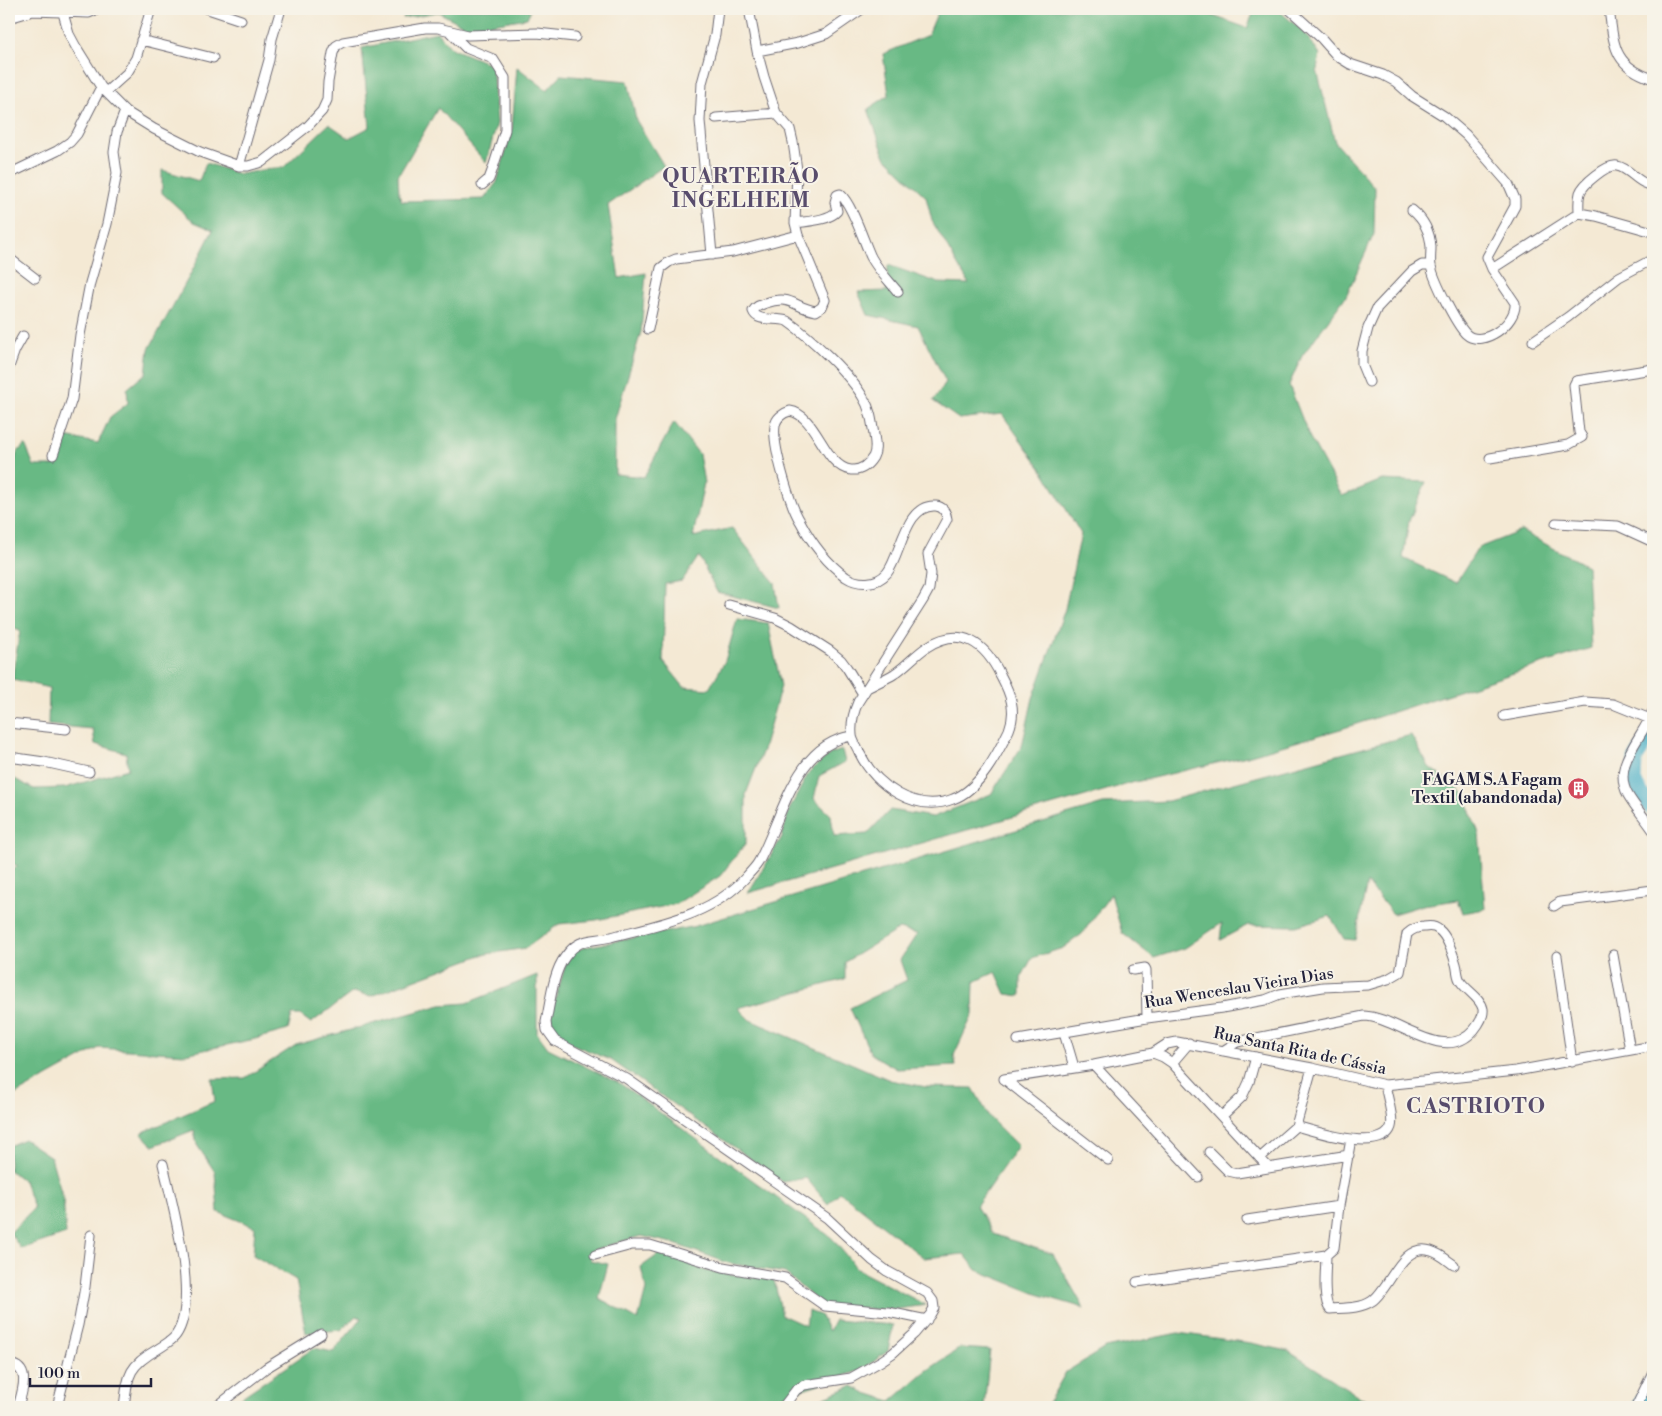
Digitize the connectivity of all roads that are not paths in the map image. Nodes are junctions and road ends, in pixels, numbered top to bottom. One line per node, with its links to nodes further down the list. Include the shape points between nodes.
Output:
1 (98, 9): 10 (street, via 90,13)
2 (151, 9): 15 (street)
3 (208, 9): 12 (street)
4 (281, 9): 23 (street, via 270,60)
5 (718, 9): 32 (street, via 700,103)
6 (749, 9): 16 (street)
7 (862, 9): 16 (street, via 826,34)
8 (1288, 9): 36 (street, via 1337,56 1396,82 1444,116 1466,135 1508,183 1515,206 1488,252 1487,261)
9 (1609, 9): 18 (street, via 1611,32 1621,59 1641,74)
10 (64, 13): 11 (street, via 33,11); 19 (street, via 69,34)
11 (9, 18)
12 (241, 20)
13 (449, 31): 14 (street, via 483,36 537,34); 23 (street, via 425,28 348,41 336,46 322,111 262,162); 26 (street, via 466,48 493,59 505,78 505,130 489,179)
14 (575, 37)
15 (141, 40): 17 (street); 19 (street, via 128,73)
16 (757, 52): 21 (street)
17 (213, 58)
18 (1653, 78)
19 (104, 90): 20 (street); 24 (street, via 70,142)
20 (125, 111): 23 (street, via 200,152); 45 (street, via 117,132 114,152 117,173 90,283 72,399)
21 (776, 113): 22 (street); 29 (street, via 790,129 796,158)
22 (716, 118)
23 (239, 166)
24 (9, 174)
25 (1653, 180): 28 (street, via 1643,183 1624,169 1610,166 1582,189)
26 (482, 185)
27 (1412, 210): 35 (street, via 1429,235)
28 (1579, 213): 30 (street); 36 (street)
29 (795, 223): 31 (street); 38 (street, via 836,214 835,199 840,194 872,260)
30 (1653, 232)
31 (798, 235): 32 (street); 50 (street, via 824,304 816,311 785,299 774,300 756,307 754,315 762,319 787,321 848,377 865,399 871,414 876,448 864,468 846,469 838,465 799,415 790,411 780,416 775,426 775,439 799,520 832,565 848,578 866,583 888,572 907,528 920,511 935,506 946,512 947,519 928,554 929,589)
32 (712, 256): 39 (street, via 676,259 662,268)
33 (9, 258): 37 (street)
34 (1653, 259): 41 (street, via 1619,277 1568,318)
35 (1430, 264): 36 (street, via 1459,325 1472,339 1478,340 1505,326 1515,310 1515,303); 44 (street, via 1412,271 1378,308 1362,351 1362,365)
36 (1492, 269)
37 (35, 278)
38 (898, 292)
39 (648, 329)
40 (23, 336): 42 (street)
41 (1533, 340)
42 (9, 367)
43 (1653, 369): 46 (street, via 1576,381 1580,439 1568,445)
44 (1369, 382)
45 (53, 455)
46 (1490, 458)
47 (1556, 523): 48 (street, via 1618,526)
48 (1653, 542)
49 (729, 605): 50 (street, via 791,626 842,660)
50 (865, 691): 55 (street, via 855,710); 55 (street, via 894,674 927,647 947,637 961,637 970,639 988,653 1010,692 1014,712 995,757 980,778 954,799 940,802 911,799 884,784 870,770)
51 (1652, 715): 52 (street, via 1613,704 1585,702); 58 (street, via 1624,764 1622,775 1628,795)
52 (1504, 716)
53 (9, 723): 54 (street)
54 (66, 730)
55 (852, 736): 96 (street, via 841,738 813,756 791,789 758,863 726,896 685,917 576,944 563,959 557,973 547,1030 555,1041 627,1079 827,1218 860,1251 887,1271 927,1293 934,1308)
56 (9, 757): 57 (street)
57 (89, 772)
58 (1652, 826)
59 (1653, 890): 60 (street, via 1560,902)
60 (1554, 906)
61 (1613, 955): 69 (street)
62 (1558, 956): 73 (street)
63 (1133, 970): 64 (street, via 1146,969)
64 (1147, 1018): 65 (street, Rua Wenceslau Vieira Dias); 70 (street, Rua Wenceslau Vieira Dias, via 1222,1008 1323,987 1368,985 1388,979 1400,972 1407,934 1414,928 1431,926 1443,935 1462,983 1483,1008 1482,1020 1474,1030 1461,1041 1449,1043 1434,1041 1364,1016 1244,1040)
65 (1064, 1033): 66 (street, Rua Wenceslau Vieira Dias); 76 (street)
66 (1018, 1040)
67 (1189, 1043): 70 (street, Rua Santa Rita de Cássia); 71 (street, Rua Santa Rita de Cássia, via 1167,1044); 74 (street)
68 (1653, 1046): 69 (street, Rua Santa Rita de Cássia)
69 (1630, 1050): 73 (street, Rua Santa Rita de Cássia)
70 (1223, 1051): 72 (street, Rua Santa Rita de Cássia)
71 (1153, 1053): 74 (street); 75 (street, Rua Santa Rita de Cássia)
72 (1256, 1057): 77 (street, Rua Santa Rita de Cássia); 79 (street, via 1242,1097)
73 (1572, 1062): 78 (street, Rua Santa Rita de Cássia, via 1516,1072)
74 (1172, 1063): 79 (street)
75 (1094, 1065): 76 (street, Rua Santa Rita de Cássia); 88 (street)
76 (1074, 1067): 85 (street, Rua Santa Rita de Cássia, via 1004,1079)
77 (1312, 1068): 78 (street, Rua Santa Rita de Cássia); 80 (street)
78 (1386, 1085): 81 (street, via 1392,1122 1389,1131 1374,1139)
79 (1222, 1116): 84 (street)
80 (1296, 1126): 81 (street); 84 (street)
81 (1351, 1139): 83 (street)
82 (1209, 1152): 87 (street, via 1232,1173)
83 (1349, 1155): 87 (street); 89 (street)
84 (1260, 1157): 87 (street)
85 (1108, 1160)
86 (163, 1164): 102 (street, via 180,1245 185,1312 175,1338 140,1360 129,1376)
87 (1269, 1168)
88 (1198, 1177)
89 (1339, 1206): 90 (street); 93 (street, via 1334,1248)
90 (1246, 1220)
91 (91, 1235): 101 (street, via 78,1325)
92 (595, 1255): 96 (street, via 632,1245 650,1245 723,1267 785,1278 825,1306 888,1312)
93 (1326, 1255): 94 (street, via 1326,1296 1330,1309 1358,1307 1372,1302 1401,1263 1418,1250 1430,1250); 95 (street)
94 (1454, 1265)
95 (1137, 1282)
96 (927, 1320): 104 (street, via 904,1344 881,1361 851,1378 804,1385)
97 (321, 1334): 103 (street, via 266,1368)
98 (9, 1364): 100 (street, via 18,1367 24,1375)
99 (1653, 1372): 105 (street)
100 (18, 1407)
101 (57, 1407)
102 (124, 1407)
103 (216, 1407)
104 (783, 1407)
105 (1636, 1407)

